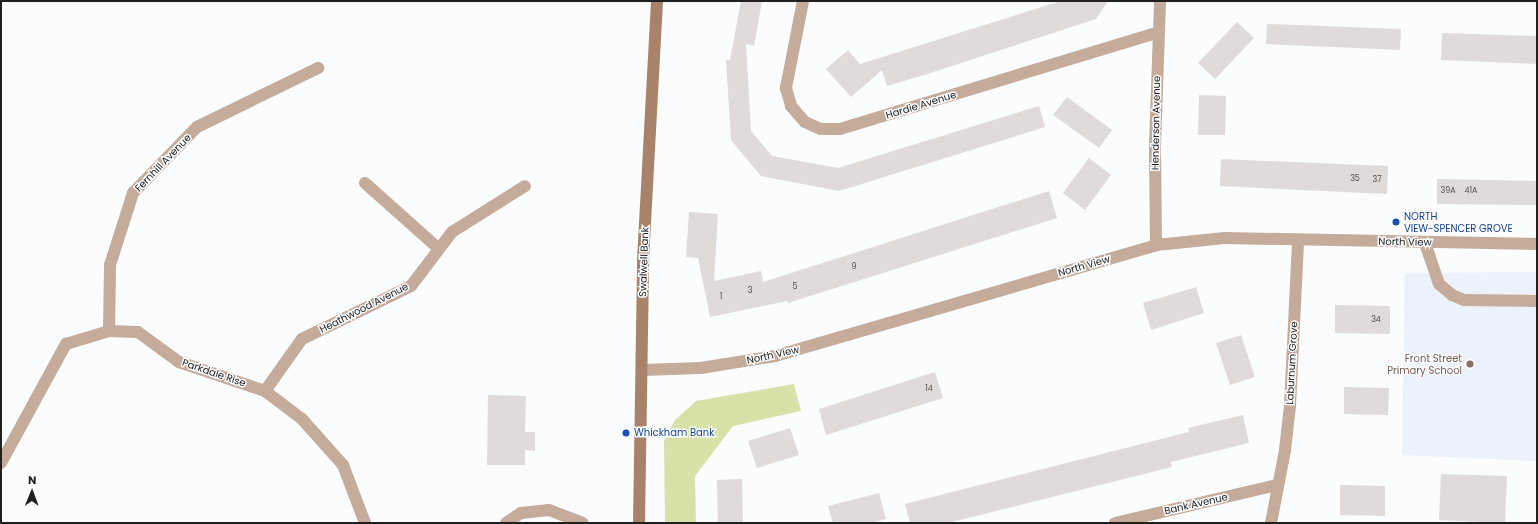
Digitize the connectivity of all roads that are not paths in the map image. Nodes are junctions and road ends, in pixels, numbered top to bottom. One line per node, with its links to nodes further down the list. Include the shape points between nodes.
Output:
1 (657, 1): 15 (main road, Swalwell Bank, via 643,260)
2 (803, 1): 4 (street, Hardie Avenue, via 786,88 791,106 805,122 821,129 840,129)
3 (1160, 1): 4 (street, Henderson Avenue)
4 (1159, 32): 11 (street, Henderson Avenue, via 1155,146)
5 (318, 68): 14 (street, Fernhill Avenue, via 197,127 133,193 110,265)
6 (365, 183): 12 (street)
7 (525, 186): 12 (street, Heathwood Avenue, via 452,232)
8 (1298, 241): 9 (street, North View); 11 (street, North View, via 1225,238); 18 (street, Laburnum Grove, via 1290,406 1285,450)
9 (1426, 243): 10 (street, North View); 13 (street, via 1439,284 1452,296 1464,300)
10 (1537, 244)
11 (1156, 245): 15 (street, North View, via 775,356 701,368)
12 (439, 249): 16 (street, Heathwood Avenue, via 411,286 302,339)
13 (1537, 301)
14 (109, 331): 16 (street, Parkdale Rise, via 138,332 179,362); 17 (street, Parkdale Rise, via 66,344)
15 (642, 370): 22 (main road, Swalwell Bank)
16 (265, 391): 19 (street, Parkdale Rise, via 302,419 343,465)
17 (1, 463)
18 (1277, 485): 23 (street, Bank Avenue); 24 (street, Laburnum Grove)
19 (365, 523)
20 (506, 523): 21 (street, via 521,513 549,510)
21 (583, 523)
22 (639, 523)
23 (1115, 523)
24 (1271, 523)

